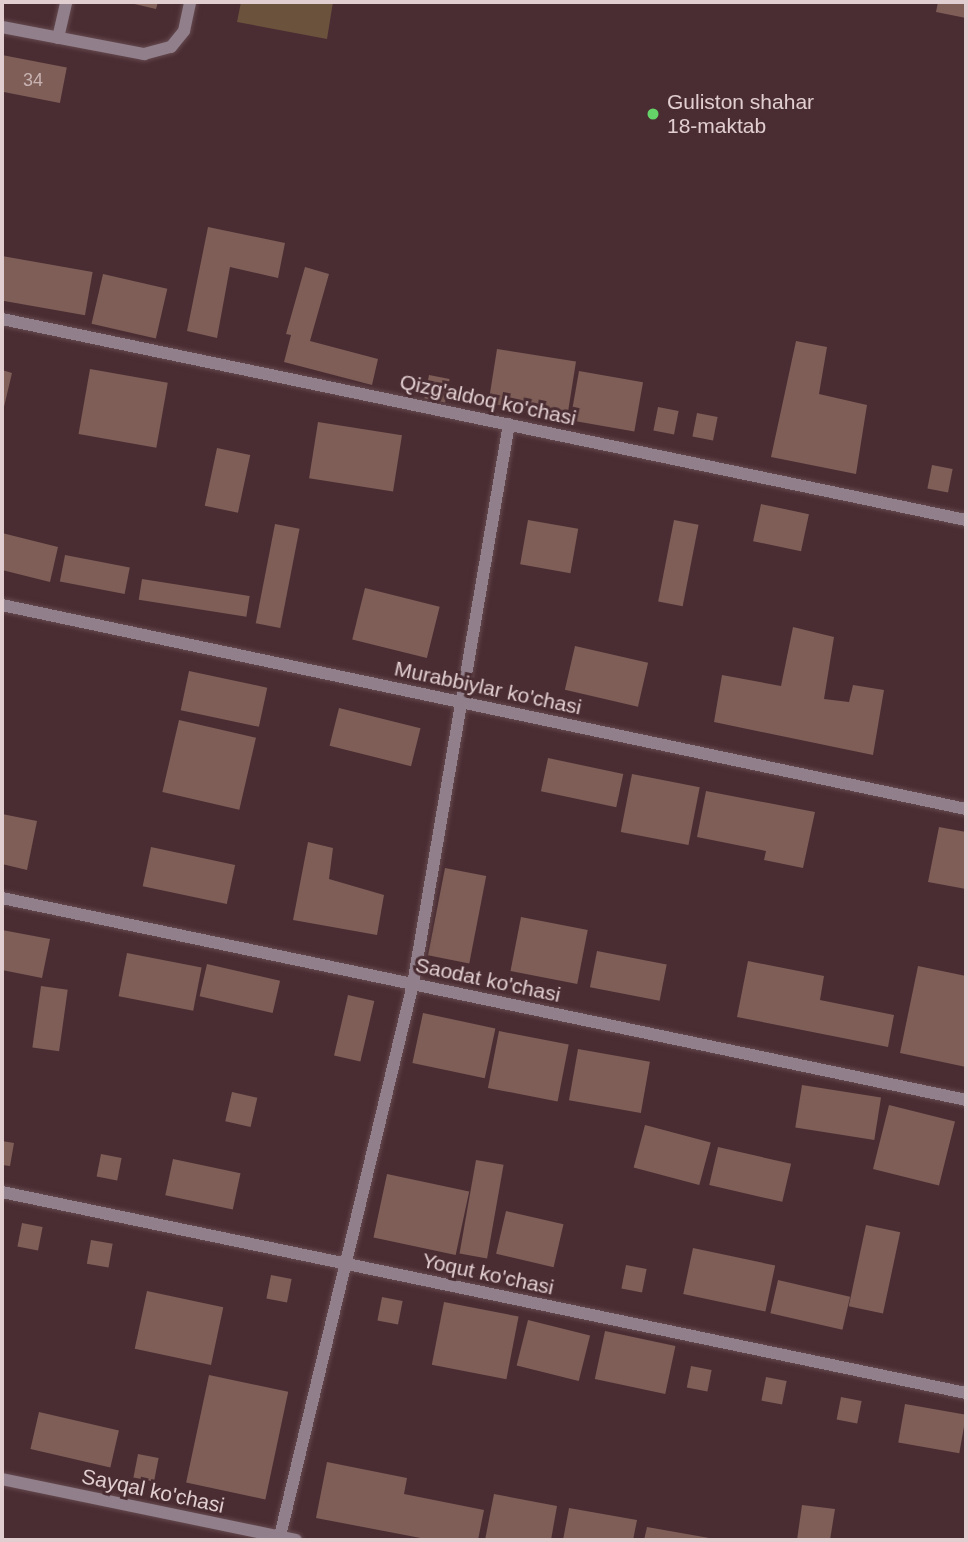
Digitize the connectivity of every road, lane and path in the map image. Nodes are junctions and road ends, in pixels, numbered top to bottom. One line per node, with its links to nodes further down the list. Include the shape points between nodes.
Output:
1 (66, 2): 4 (street)
2 (190, 2): 4 (street, via 184,31 171,47 145,54)
3 (2, 27): 4 (street)
4 (58, 38)
5 (2, 318): 6 (street, Qizg'aldoq ko'chasi)
6 (509, 424): 7 (street, Qizg'aldoq ko'chasi); 9 (street)
7 (966, 520)
8 (2, 606): 9 (street, Murabbiylar ko'chasi)
9 (463, 703): 10 (street, Murabbiylar ko'chasi); 12 (street)
10 (966, 809)
11 (2, 898): 12 (street, Saodat ko'chasi)
12 (412, 984): 13 (street, Saodat ko'chasi); 15 (street)
13 (966, 1100)
14 (2, 1192): 15 (street, Yoqut ko'chasi)
15 (346, 1264): 16 (street, Yoqut ko'chasi); 18 (street)
16 (966, 1393)
17 (2, 1479): 18 (street, Sayqal ko'chasi)
18 (279, 1539): 19 (street, Sayqal ko'chasi)
19 (296, 1540)

